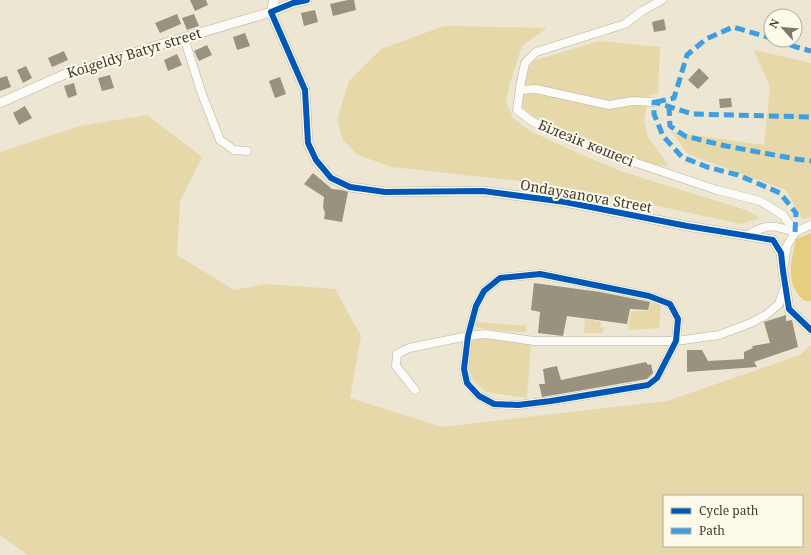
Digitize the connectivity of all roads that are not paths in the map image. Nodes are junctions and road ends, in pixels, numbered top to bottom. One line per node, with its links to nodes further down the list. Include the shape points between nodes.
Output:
1 (274, 0): 4 (street)
2 (307, 0): 4 (street, Koigeldy Batyr street)
3 (662, 0): 6 (street, Білезік көшесі, via 625,24 536,52 525,63)
4 (271, 12): 5 (street, Koigeldy Batyr street); 12 (street, Ondaysanova Street, via 305,90 308,143 316,160 331,178 350,187 385,192 482,191 565,202)
5 (184, 38): 8 (street, Koigeldy Batyr street, via 63,75); 9 (street, via 220,140 234,150)
6 (520, 90): 7 (street, via 536,89 609,105 632,101); 11 (street, Білезік көшесі, via 516,110 533,122 589,147 716,190 760,201 783,215)
7 (654, 102)
8 (0, 103)
9 (247, 151)
10 (811, 225): 11 (street)
11 (794, 232): 12 (street, via 772,225); 13 (street, via 787,246)
12 (748, 235): 13 (street, Ondaysanova Street, via 773,240 781,253)
13 (783, 271): 14 (street, Ondaysanova Street)
14 (785, 286): 15 (street, Ondaysanova Street, via 789,309); 17 (street, via 779,304 751,324 719,336)
15 (811, 330)
16 (468, 336): 17 (street, via 485,334 534,341); 17 (street, via 476,306 484,291 500,278 540,274 649,296 670,304 678,319); 17 (street, via 464,369 467,383 479,396 494,404 518,405 551,402 648,385 657,378); 18 (street, via 409,348 397,354 396,366)
17 (676, 341)
18 (415, 390)

